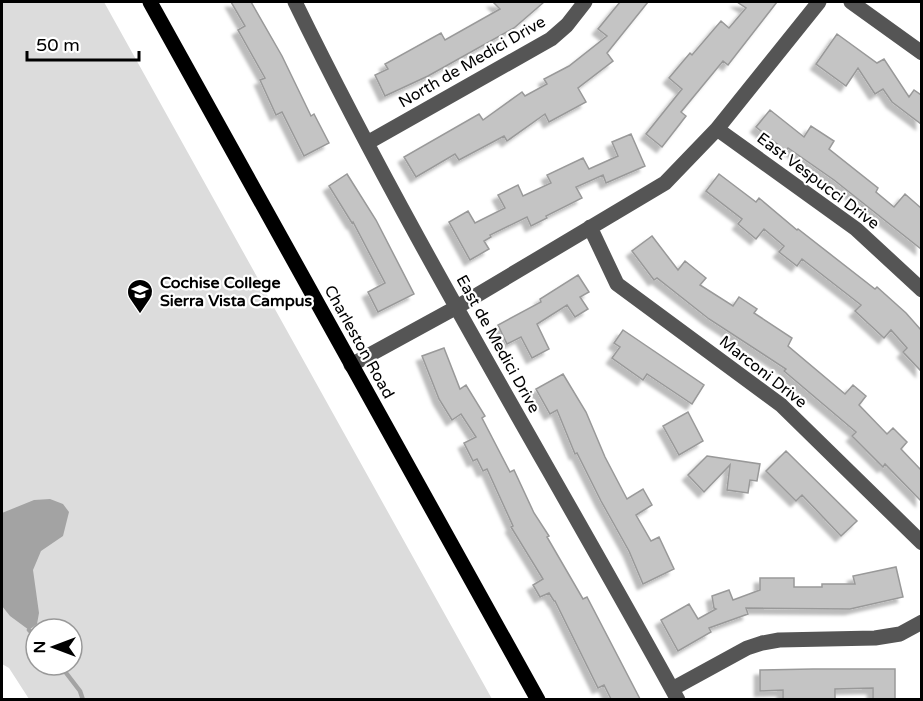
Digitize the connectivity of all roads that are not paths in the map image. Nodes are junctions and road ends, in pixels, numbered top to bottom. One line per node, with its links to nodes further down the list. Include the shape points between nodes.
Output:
1 (150, 2): 12 (main road, Charleston Road)
2 (295, 2): 8 (street, East de Medici Drive)
3 (585, 2): 8 (street, North de Medici Drive, via 551,39)
4 (819, 2): 7 (street)
5 (851, 2): 6 (street)
6 (921, 53)
7 (717, 129): 9 (street, via 665,183); 10 (street, East Vespucci Drive, via 856,229)
8 (367, 142): 11 (street, East de Medici Drive)
9 (590, 227): 11 (street); 13 (street, Marconi Drive, via 617,284 781,405)
10 (921, 290)
11 (457, 307): 12 (street); 15 (street, East de Medici Drive)
12 (351, 365): 16 (main road, Charleston Road)
13 (921, 543)
14 (921, 622): 15 (street, via 900,634 875,639 762,643 747,648)
15 (675, 694)
16 (538, 699)

